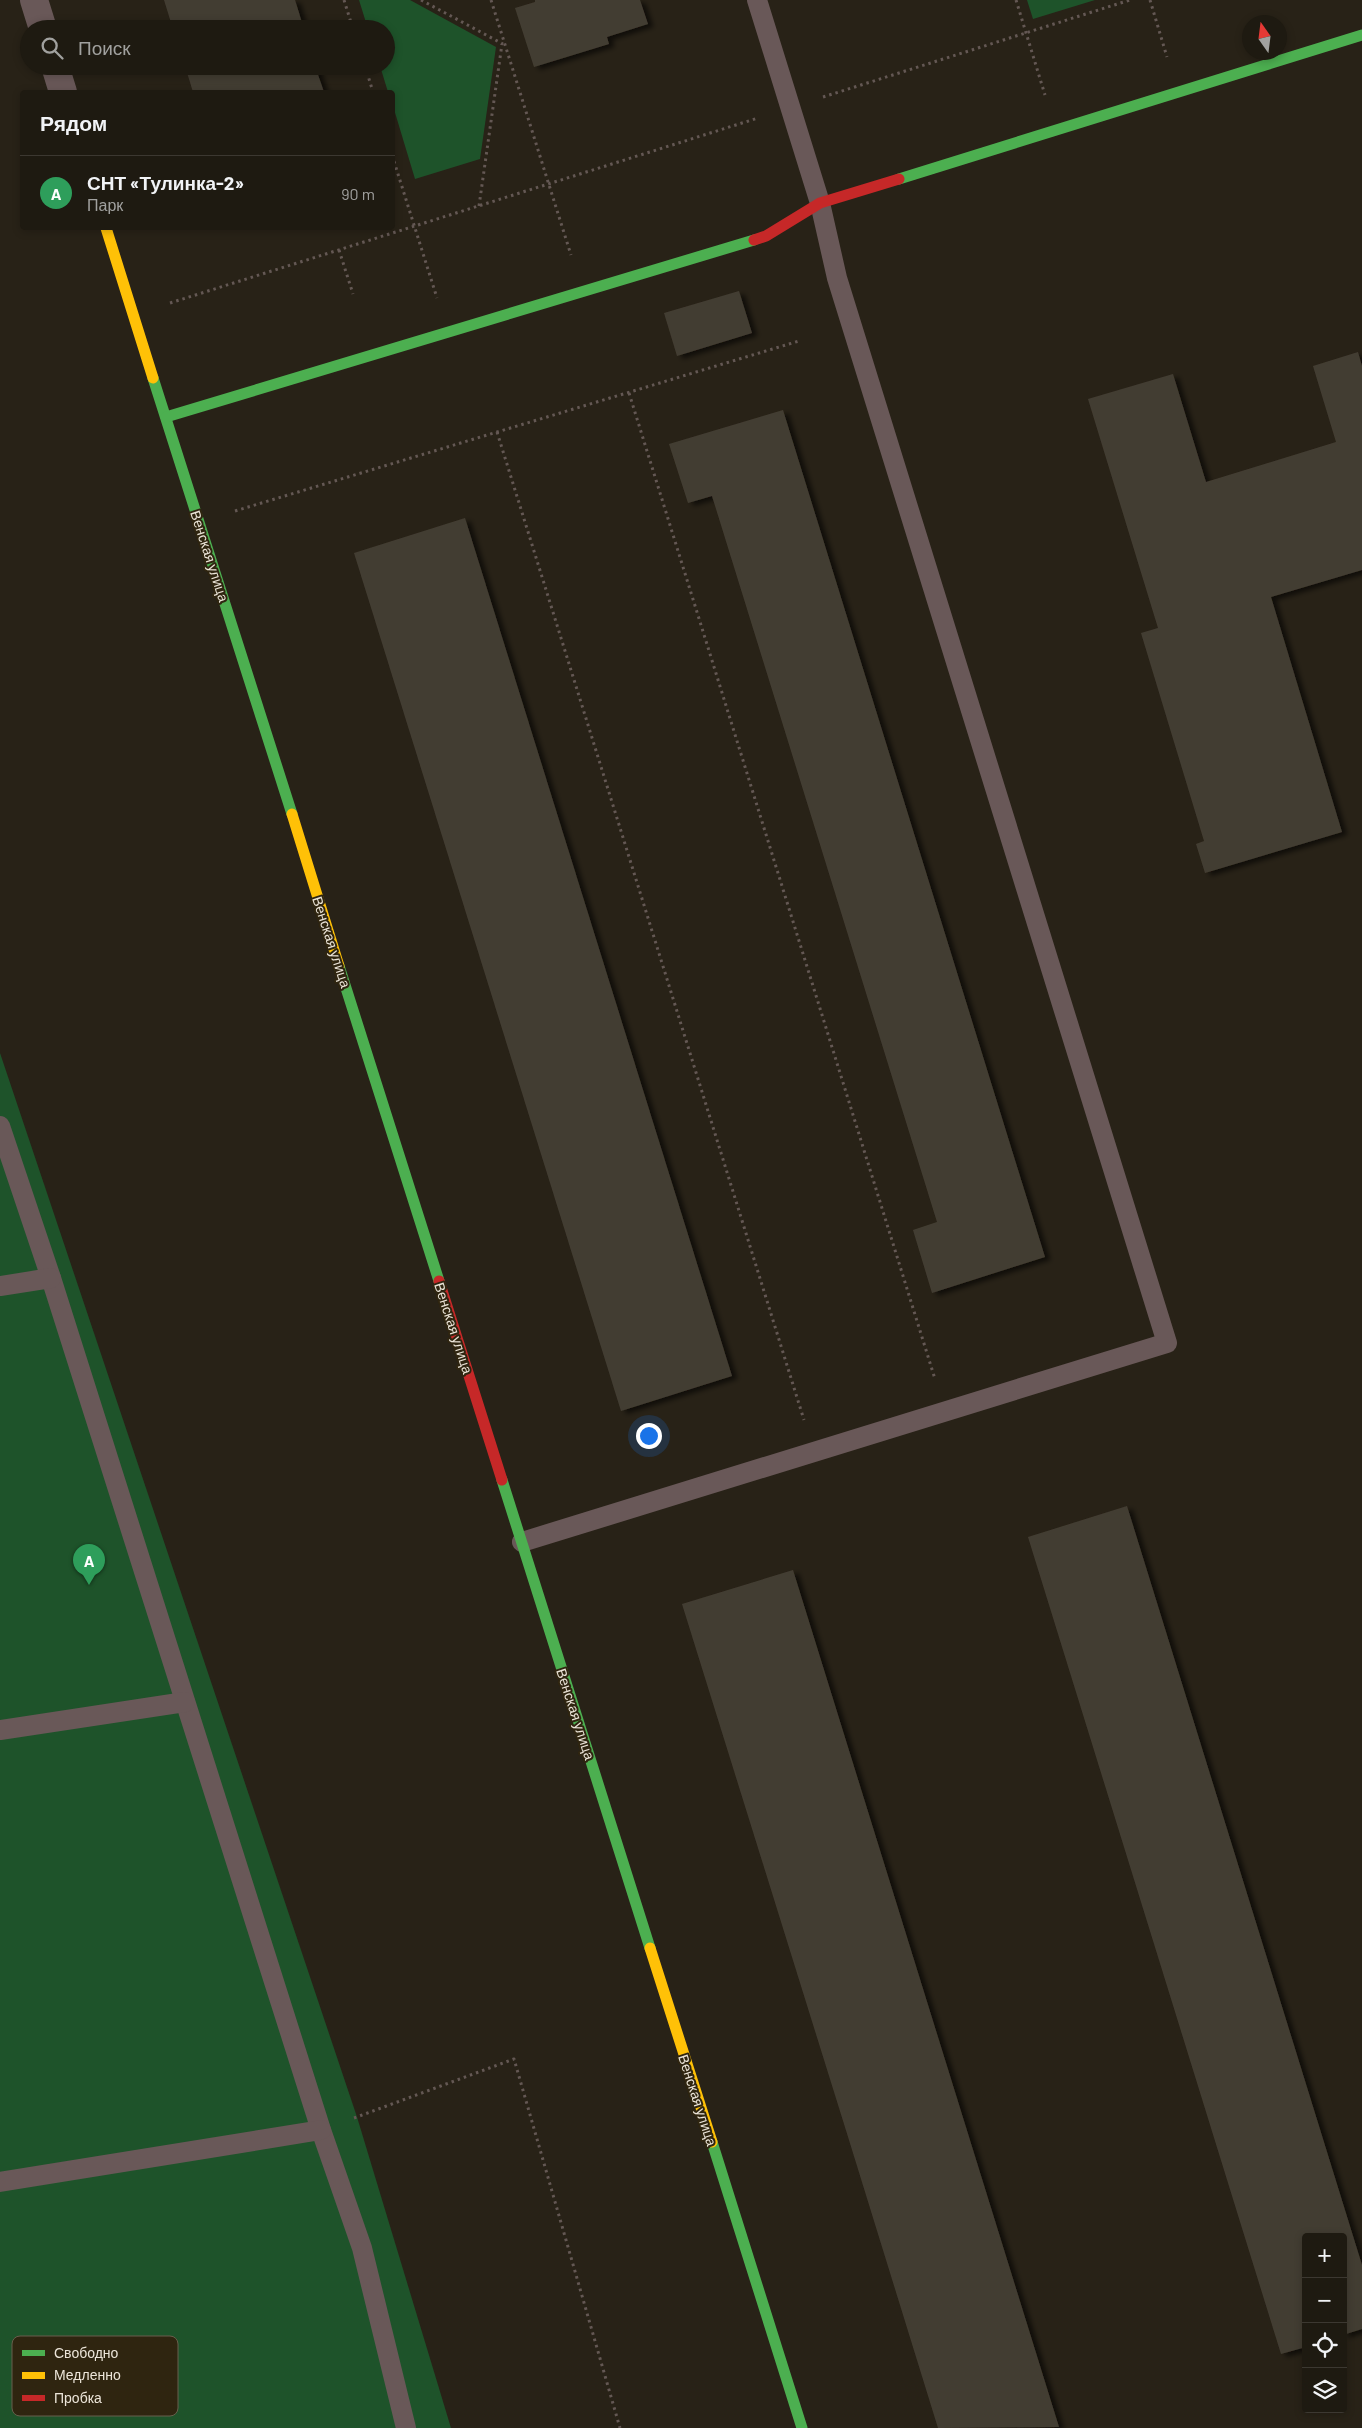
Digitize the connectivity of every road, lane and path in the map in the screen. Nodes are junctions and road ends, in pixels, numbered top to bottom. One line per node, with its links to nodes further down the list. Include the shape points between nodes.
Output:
1 (34, 0): 9 (street)
2 (344, 0): 10 (path)
3 (421, 0): 13 (path)
4 (491, 0): 13 (path)
5 (757, 0): 19 (lane)
6 (1016, 0): 11 (path)
7 (1130, 0): 11 (path)
8 (1150, 0): 18 (path)
9 (40, 20)
10 (350, 20)
11 (1026, 32): 19 (path); 20 (path)
12 (1362, 35): 18 (street)
13 (504, 45): 22 (path); 24 (path)
14 (58, 75): 16 (street)
15 (368, 75): 17 (path)
16 (62, 90)
17 (372, 90)
18 (1178, 92): 20 (street)
19 (790, 107): 22 (path); 23 (lane)
20 (1056, 130): 23 (street)
21 (395, 165): 25 (path)
22 (548, 184): 24 (path); 28 (path)
23 (820, 203): 28 (street, via 766,236); 40 (lane, via 837,278 1167,1343)
24 (479, 206): 25 (path)
25 (414, 226): 27 (path); 31 (path)
26 (107, 230): 30 (street, Венская улица)
27 (339, 250): 29 (path); 30 (path)
28 (582, 292): 31 (street)
29 (353, 294)
30 (134, 315): 34 (street, Венская улица)
31 (448, 332): 34 (street)
32 (799, 342): 33 (path)
33 (628, 393): 35 (path); 40 (path)
34 (166, 417): 36 (street, Венская улица)
35 (497, 432): 36 (path); 41 (path)
36 (199, 522): 42 (street, Венская улица)
37 (0, 1126): 38 (lane)
38 (51, 1278): 39 (lane); 43 (lane)
39 (0, 1286)
40 (945, 1412): 41 (lane)
41 (814, 1452): 42 (lane)
42 (522, 1542): 49 (street, Венская улица)
43 (185, 1702): 44 (lane); 45 (lane)
44 (0, 1730)
45 (321, 2130): 46 (lane); 47 (lane, via 362,2248); 48 (path, via 514,2059)
46 (0, 2182)
47 (406, 2428)
48 (620, 2428)
49 (802, 2428)

